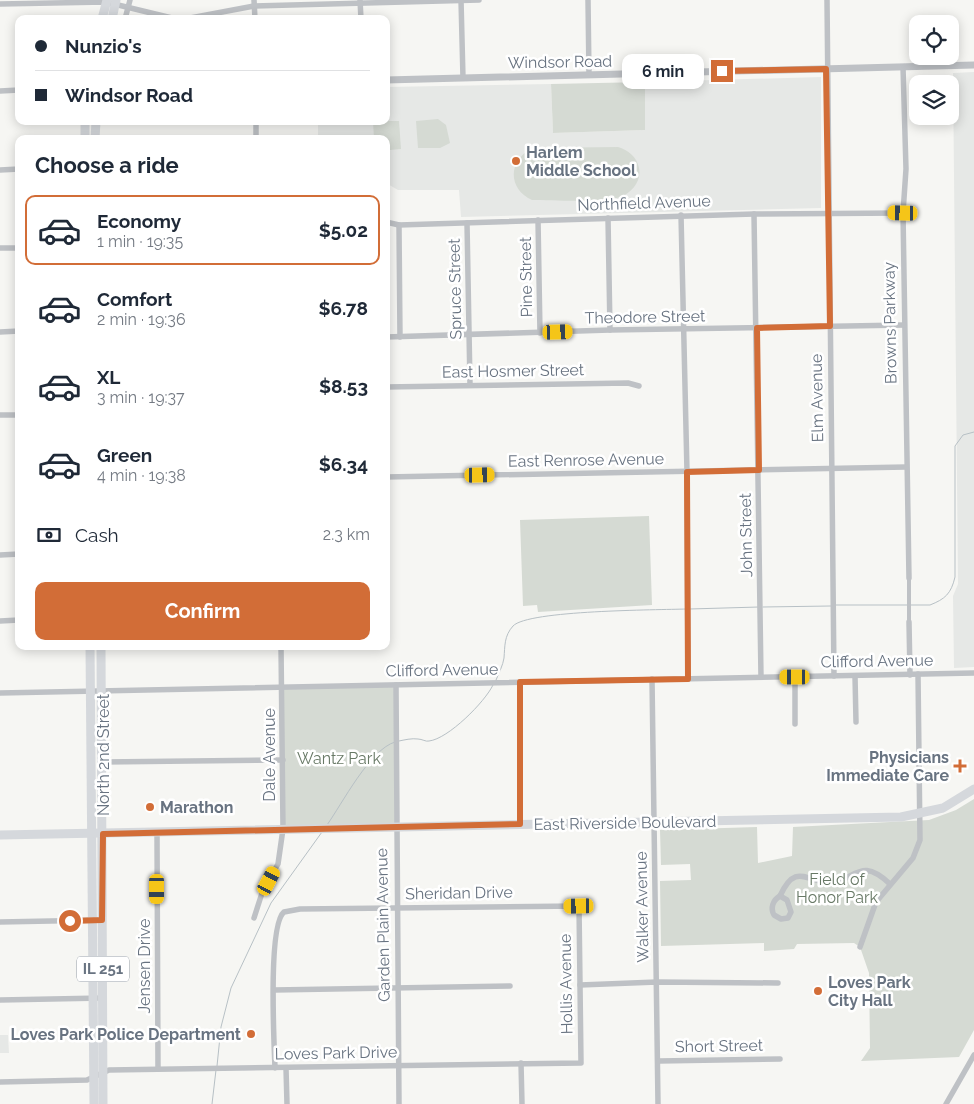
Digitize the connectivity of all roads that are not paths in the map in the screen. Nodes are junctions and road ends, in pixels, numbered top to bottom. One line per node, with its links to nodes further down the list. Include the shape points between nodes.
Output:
1 (462, 0): 2 (street); 6 (street); 19 (street)
2 (479, 0)
3 (588, 0): 18 (street)
4 (827, 0): 17 (street, Elm Avenue)
5 (111, 1): 7 (street); 9 (street); 10 (main road); 11 (main road)
6 (360, 2): 8 (street); 14 (street)
7 (129, 3): 12 (street)
8 (254, 3): 13 (street)
9 (0, 4)
10 (104, 15)
11 (112, 15)
12 (164, 15)
13 (202, 15)
14 (360, 15)
15 (974, 65): 16 (street, Windsor Road)
16 (903, 67): 17 (street, Windsor Road); 26 (street, Browns Parkway, via 906,169)
17 (826, 69): 18 (street, Windsor Road); 25 (street, Elm Avenue)
18 (588, 75): 19 (street, Windsor Road)
19 (463, 78): 20 (street, Windsor Road)
20 (390, 80)
21 (15, 90): 22 (street)
22 (0, 91)
23 (15, 169): 24 (street)
24 (0, 170)
25 (828, 212): 26 (street, Northfield Avenue); 27 (street, Northfield Avenue); 37 (street, Elm Avenue)
26 (903, 213): 36 (street, Browns Parkway)
27 (754, 214): 28 (street, Northfield Avenue); 38 (street, John Street)
28 (682, 216): 29 (street, Northfield Avenue); 40 (street)
29 (608, 218): 30 (street, Northfield Avenue); 39 (street)
30 (538, 220): 32 (street, Northfield Avenue); 43 (street, Pine Street)
31 (390, 223): 33 (street, Northfield Avenue)
32 (467, 223): 33 (street, Northfield Avenue); 44 (street, Spruce Street)
33 (398, 225): 46 (street)
34 (0, 248): 35 (street)
35 (15, 248)
36 (904, 325): 37 (street, Theodore Street); 52 (street, Browns Parkway)
37 (830, 326): 38 (street, Theodore Street); 53 (street, Elm Avenue)
38 (757, 328): 40 (street, Theodore Street); 54 (street, John Street)
39 (610, 330): 40 (street, Theodore Street); 43 (street, Theodore Street)
40 (684, 330): 55 (street)
41 (15, 331): 42 (street)
42 (0, 332)
43 (540, 333): 44 (street, Theodore Street)
44 (470, 335): 46 (street, Theodore Street); 47 (street, Spruce Street)
45 (390, 337): 46 (street, Theodore Street)
46 (400, 337)
47 (470, 385): 48 (street, East Hosmer Street, via 628,382); 49 (street, East Hosmer Street)
48 (639, 386)
49 (390, 387)
50 (0, 415): 51 (street)
51 (15, 415)
52 (906, 467): 53 (street, East Renrose Avenue); 59 (street, Browns Parkway)
53 (832, 468): 54 (street, East Renrose Avenue); 69 (street, Elm Avenue)
54 (759, 470): 55 (street, East Renrose Avenue); 71 (street, John Street)
55 (687, 472): 56 (street, East Renrose Avenue); 73 (street)
56 (390, 477)
57 (15, 554): 58 (street)
58 (0, 555)
59 (909, 578): 62 (street)
60 (15, 620): 61 (street)
61 (0, 621)
62 (909, 622): 68 (street)
63 (90, 650): 78 (main road, North 2nd Street / IL 251)
64 (101, 650): 79 (main road, North 2nd Street / IL 251)
65 (281, 650): 77 (street, Dale Avenue)
66 (974, 673): 67 (street, Clifford Avenue)
67 (918, 674): 68 (street, Clifford Avenue); 88 (street)
68 (910, 675): 70 (street, Clifford Avenue)
69 (834, 676): 70 (street, Clifford Avenue); 72 (street, Clifford Avenue)
70 (855, 676): 81 (street)
71 (761, 677): 72 (street, Clifford Avenue); 73 (street, Clifford Avenue)
72 (795, 677): 82 (street)
73 (688, 679): 74 (street, Clifford Avenue)
74 (652, 680): 75 (street, Clifford Avenue); 89 (street, Walker Avenue)
75 (520, 682): 76 (street, Clifford Avenue); 90 (street)
76 (396, 685): 77 (street, Clifford Avenue); 91 (street, Garden Plain Avenue)
77 (283, 688): 79 (street, Clifford Avenue); 85 (street, Dale Avenue)
78 (91, 692): 79 (street, Clifford Avenue); 80 (street, Clifford Avenue); 83 (main road, North 2nd Street / IL 251)
79 (102, 692): 84 (main road, North 2nd Street / IL 251)
80 (0, 693)
81 (856, 722)
82 (795, 724)
83 (91, 740): 84 (main road); 94 (main road, North 2nd Street / IL 251)
84 (102, 740): 86 (main road, North 2nd Street / IL 251)
85 (283, 760): 86 (street); 92 (street, Dale Avenue)
86 (103, 762): 95 (main road, North 2nd Street / IL 251)
87 (974, 789): 88 (main road, East Riverside Boulevard, via 943,808)
88 (921, 814): 89 (main road, East Riverside Boulevard); 97 (street, via 920,840 913,858)
89 (655, 823): 90 (main road, East Riverside Boulevard); 106 (street, Walker Avenue)
90 (520, 824): 91 (main road, East Riverside Boulevard)
91 (396, 828): 92 (main road, East Riverside Boulevard); 100 (street, Garden Plain Avenue)
92 (283, 829): 93 (main road, East Riverside Boulevard); 101 (street, Dale Avenue, via 278,864 261,894)
93 (157, 833): 95 (main road, East Riverside Boulevard); 123 (street, Jensen Drive)
94 (90, 834): 95 (main road, East Riverside Boulevard); 96 (main road, East Riverside Boulevard); 102 (main road, North 2nd Street / IL 251)
95 (103, 834): 103 (main road, North 2nd Street / IL 251)
96 (0, 835)
97 (890, 884): 98 (street, via 878,875 864,871 854,872 832,883 803,876 792,879); 105 (street, via 871,910)
98 (780, 896)
99 (579, 906): 100 (street, Sheridan Drive); 109 (street, Hollis Avenue)
100 (397, 908): 110 (street, Garden Plain Avenue); 111 (street, Sheridan Drive, via 300,909 282,914 276,929)
101 (254, 918)
102 (92, 920): 103 (street); 104 (street); 112 (main road, North 2nd Street / IL 251)
103 (102, 920): 113 (main road, North 2nd Street / IL 251)
104 (0, 922)
105 (860, 947)
106 (657, 982): 107 (street); 109 (street); 117 (street, Walker Avenue)
107 (778, 982)
108 (510, 986): 110 (street)
109 (580, 986): 119 (street, Hollis Avenue)
110 (399, 989): 111 (street); 120 (street, Garden Plain Avenue)
111 (274, 990): 121 (street)
112 (93, 998): 113 (street); 114 (street); 125 (main road, North 2nd Street / IL 251)
113 (103, 998): 124 (main road, North 2nd Street / IL 251)
114 (0, 1000)
115 (974, 1055): 133 (street)
116 (780, 1059): 117 (street, Short Street)
117 (659, 1061): 132 (street, Walker Avenue)
118 (521, 1063): 119 (street, Loves Park Drive); 120 (street, Loves Park Drive); 131 (street)
119 (581, 1063)
120 (398, 1066): 122 (street, Loves Park Drive); 130 (street, Garden Plain Avenue)
121 (275, 1068): 122 (street, Loves Park Drive); 123 (street, Loves Park Drive)
122 (286, 1068): 129 (street)
123 (158, 1069): 124 (street, Loves Park Drive)
124 (103, 1072): 125 (street, Loves Park Drive); 128 (main road, North 2nd Street / IL 251)
125 (94, 1076): 126 (street, Loves Park Drive, via 87,1080); 127 (main road, North 2nd Street / IL 251)
126 (0, 1082)
127 (94, 1104)
128 (103, 1104)
129 (287, 1104)
130 (399, 1104)
131 (522, 1104)
132 (658, 1104)
133 (946, 1104)

